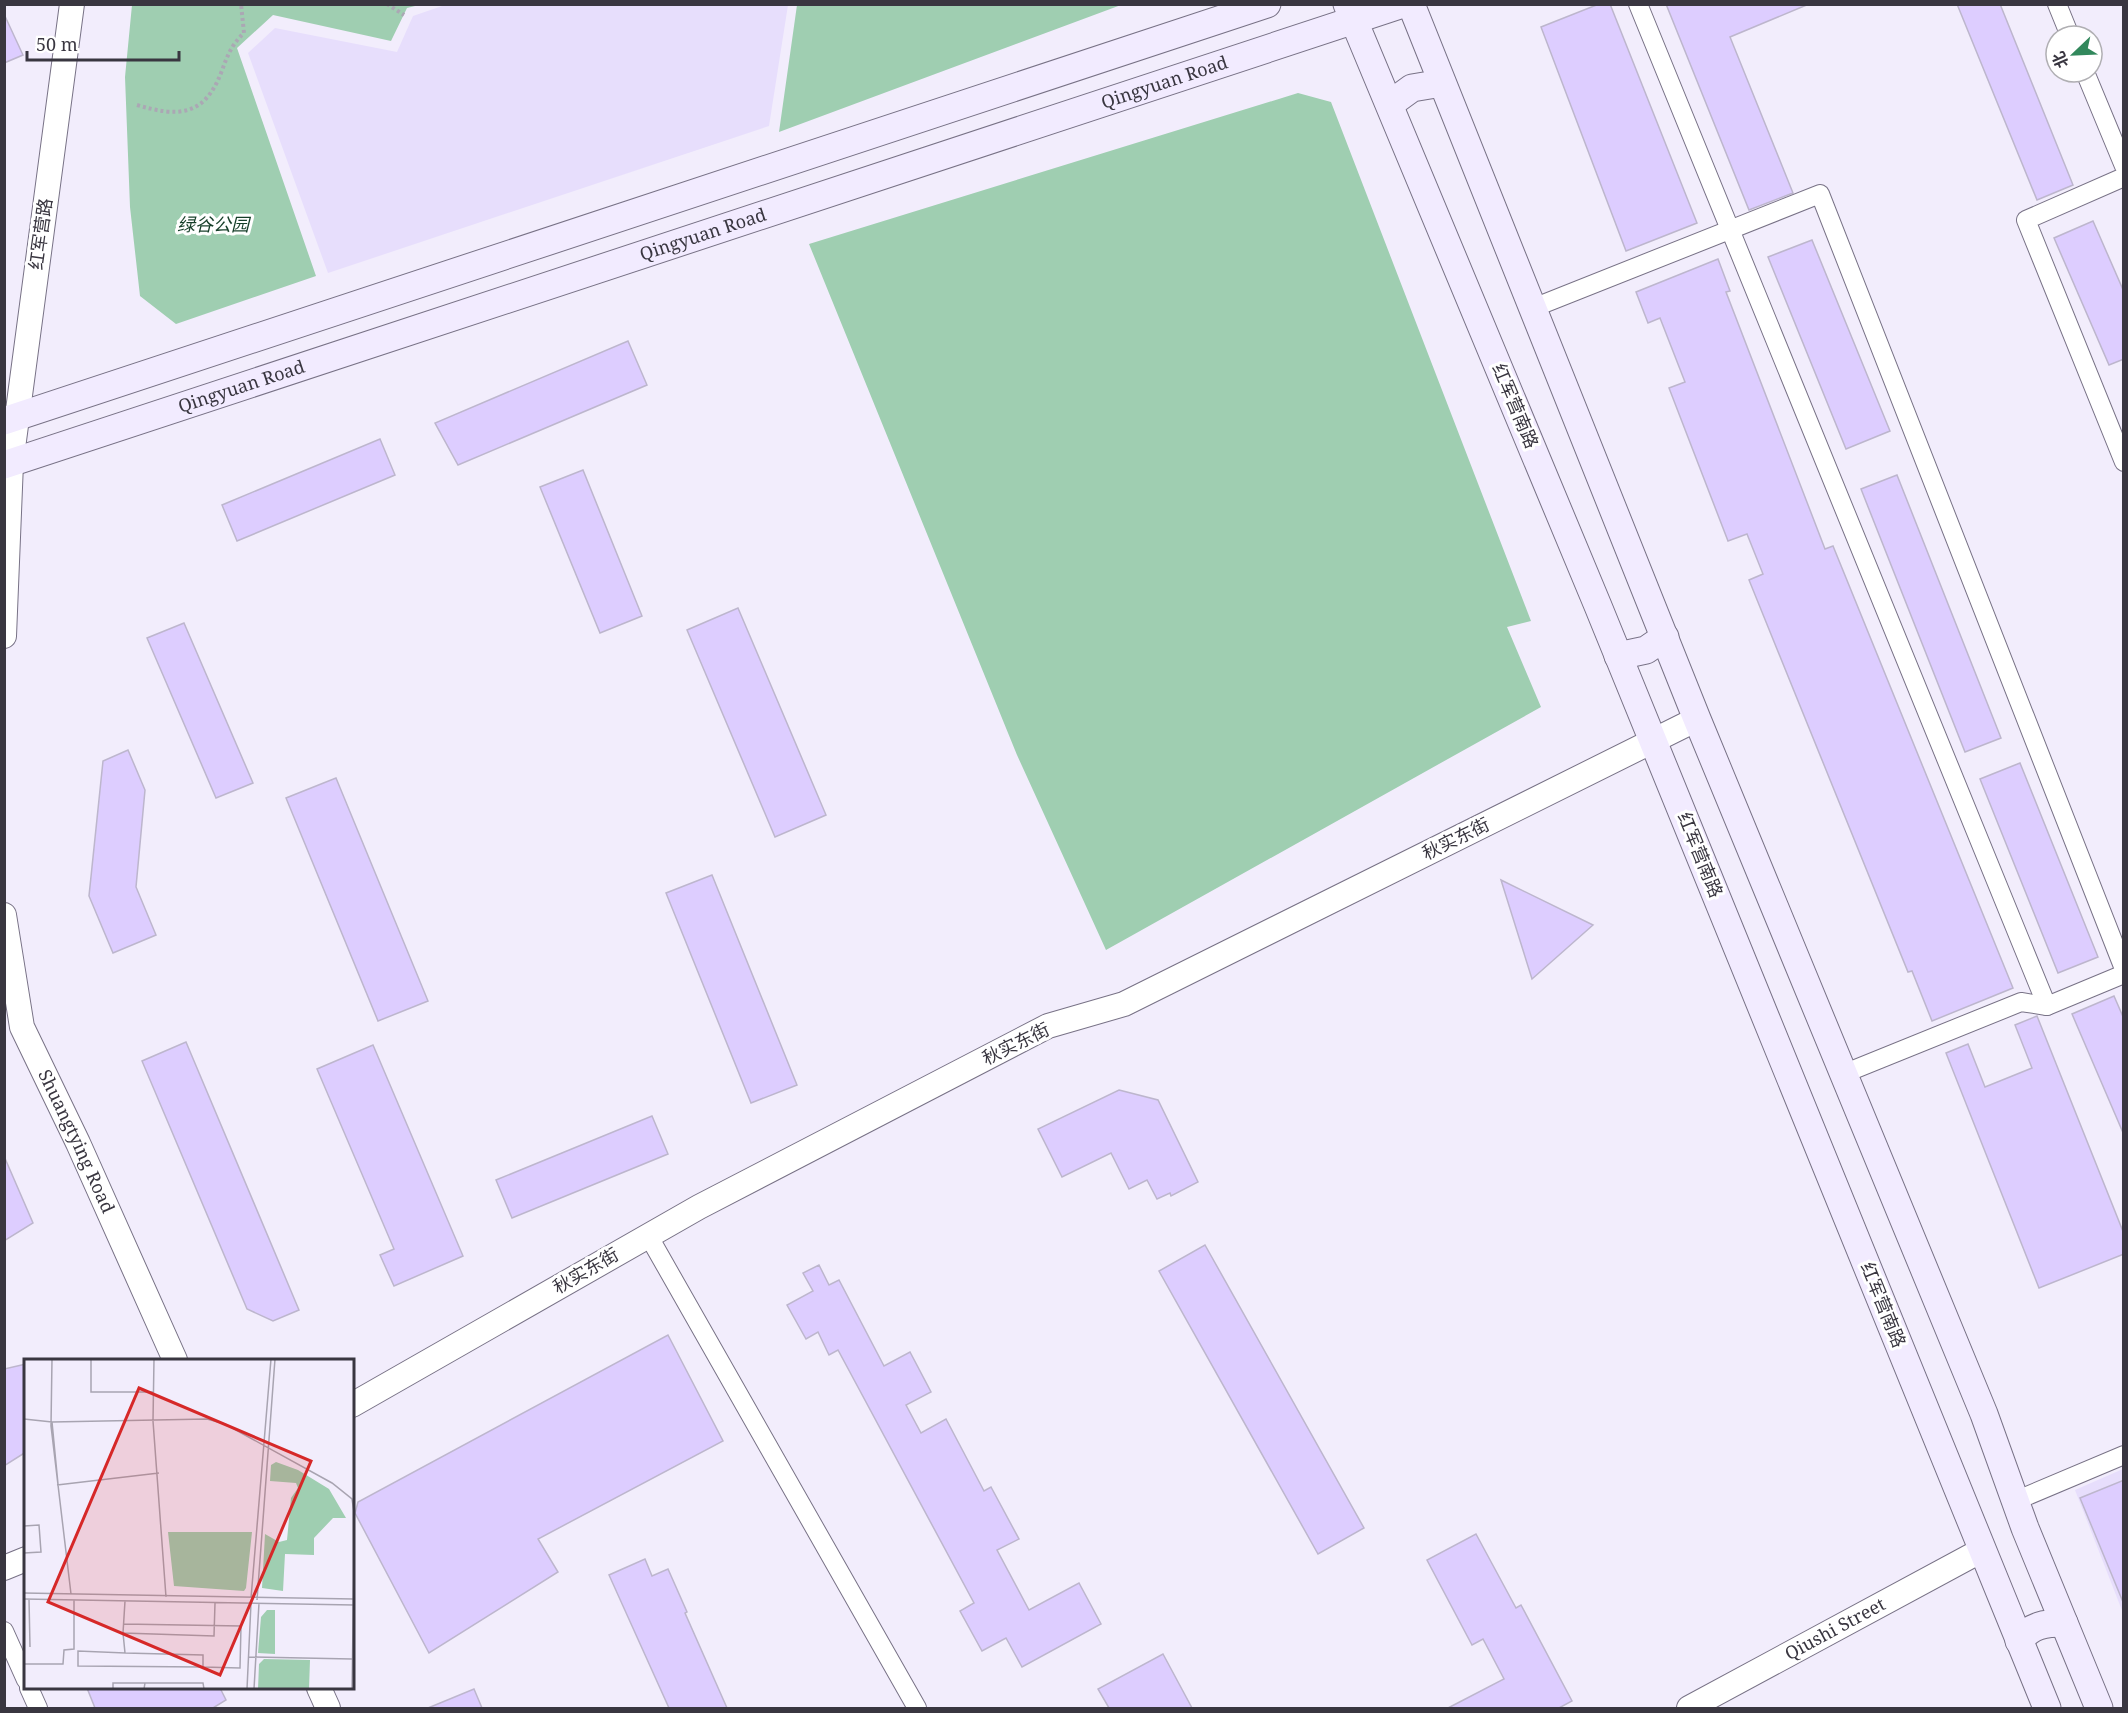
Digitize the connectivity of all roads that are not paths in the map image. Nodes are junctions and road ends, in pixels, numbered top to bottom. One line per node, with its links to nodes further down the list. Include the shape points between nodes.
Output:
1 (72, 4): 16 (street, 红军营路)
2 (1268, 4): 16 (main road)
3 (1403, 4): 7 (main road, Qingyuan Road)
4 (1411, 4): 9 (main road)
5 (1638, 4): 14 (street)
6 (2058, 4): 8 (street)
7 (1350, 13): 11 (main road, 红军营南路); 18 (main road, Qingyuan Road)
8 (2066, 24)
9 (1442, 82): 11 (main road, via 1412,88); 15 (main road)
10 (2090, 84): 12 (street)
11 (1390, 104): 21 (main road, 红军营南路)
12 (2124, 166)
13 (2124, 177): 17 (street, via 2026,220)
14 (1730, 230): 15 (street); 25 (street, via 1820,194); 27 (street)
15 (1533, 308): 20 (main road)
16 (11, 419): 18 (street, 红军营路)
17 (2124, 462)
18 (8, 464): 19 (street)
19 (4, 636)
20 (1665, 637): 21 (main road, via 1646,650); 22 (main road)
21 (1618, 656): 23 (main road, 红军营南路)
22 (1697, 719): 23 (street, 秋实东街); 28 (main road)
23 (1653, 741): 29 (street, 秋实东街, via 1125,1004 1048,1026); 34 (main road, 红军营南路)
24 (4, 915): 30 (street, Shuangtying Road, via 22,1027)
25 (2124, 969)
26 (2124, 974): 27 (street)
27 (2047, 1006): 28 (street, via 2021,1002)
28 (1843, 1074): 33 (main road, via 1984,1414)
29 (648, 1236): 31 (street, 秋实东街); 45 (street)
30 (175, 1359)
31 (354, 1404)
32 (2124, 1455): 33 (street)
33 (2015, 1501): 37 (main road)
34 (1982, 1550): 39 (main road, 红军营南路); 46 (street, Qiushi Street)
35 (24, 1560): 36 (street)
36 (4, 1568)
37 (2064, 1623): 39 (main road, via 2032,1628); 48 (main road)
38 (4, 1631): 40 (street)
39 (2019, 1641): 47 (main road, 红军营南路)
40 (24, 1676)
41 (29, 1689): 43 (street)
42 (319, 1689): 44 (street)
43 (38, 1708)
44 (328, 1708)
45 (916, 1708)
46 (1689, 1708)
47 (2047, 1708)
48 (2099, 1708)

